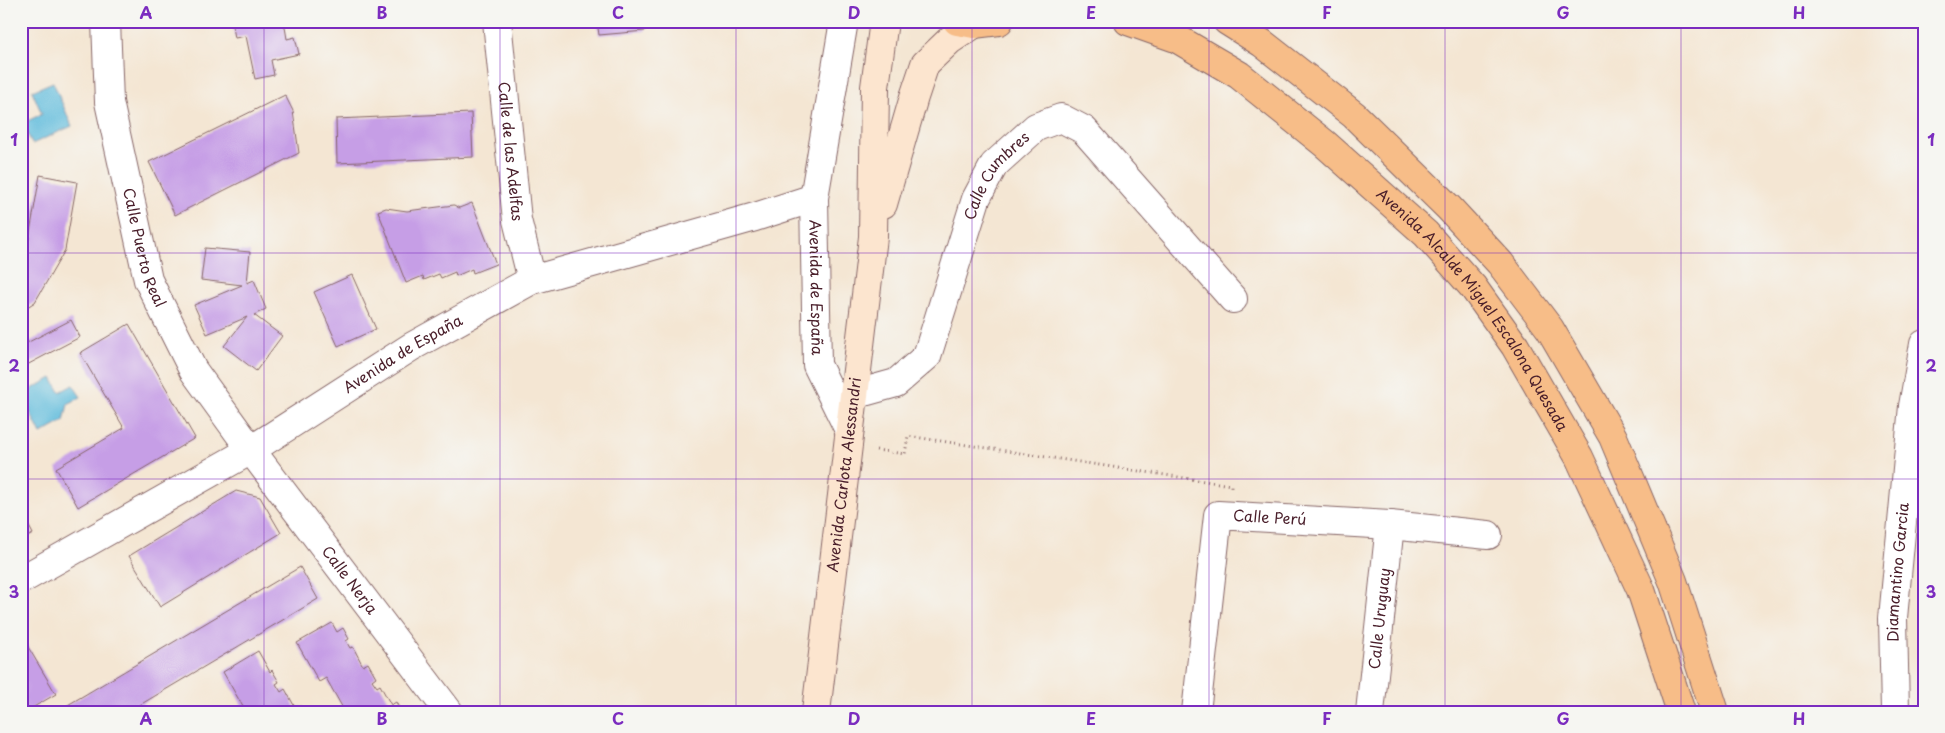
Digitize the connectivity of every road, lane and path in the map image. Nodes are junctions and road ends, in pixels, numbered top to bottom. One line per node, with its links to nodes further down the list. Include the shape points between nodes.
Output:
1 (106, 21): 16 (street, Calle Puerto Real, via 108,102 148,280 193,370)
2 (497, 21): 10 (street, Calle de las Adelfas, via 517,220)
3 (844, 21): 8 (street, Avenida de España)
4 (884, 21): 9 (main road, Avenida Carlota Alessandri, via 875,87)
5 (1128, 21): 25 (main road, Avenida Alcalde Miguel Escalona Quesada, via 1176,38 1239,75 1325,144 1419,227 1473,286 1515,346 1579,457 1641,590)
6 (1227, 21): 26 (main road, via 1262,43 1354,115 1494,256 1550,329 1613,437 1673,581)
7 (977, 22): 9 (main road, Avenida Carlota Alessandri, via 950,40 925,64)
8 (814, 198): 10 (street, Avenida de España); 15 (street, Avenida de España, via 817,364)
9 (873, 237): 13 (main road, Avenida Carlota Alessandri)
10 (532, 280): 16 (street, Avenida de España, via 411,347)
11 (1233, 299): 13 (street, Calle Cumbres, via 1084,130 1061,118 1036,127 994,165 976,199 927,356 896,383)
12 (1924, 344): 14 (street, Diamantino Garcia)
13 (853, 396): 15 (main road, Avenida Carlota Alessandri)
14 (1918, 408): 27 (street, Diamantino Garcia, via 1893,618)
15 (848, 438): 17 (path, via 905,454 908,436 1231,485); 22 (main road, Avenida Carlota Alessandri)
16 (251, 450): 20 (street, Avenida de España); 21 (street, Calle Nerja)
17 (1231, 516): 18 (street, Calle Perú); 23 (street, Calle Perú, via 1218,515)
18 (1390, 526): 19 (street, Calle Perú); 24 (street, Calle Uruguay)
19 (1488, 535)
20 (21, 580)
21 (449, 712)
22 (816, 712)
23 (1196, 712)
24 (1370, 712)
25 (1681, 712)
26 (1715, 712)
27 (1895, 712)

